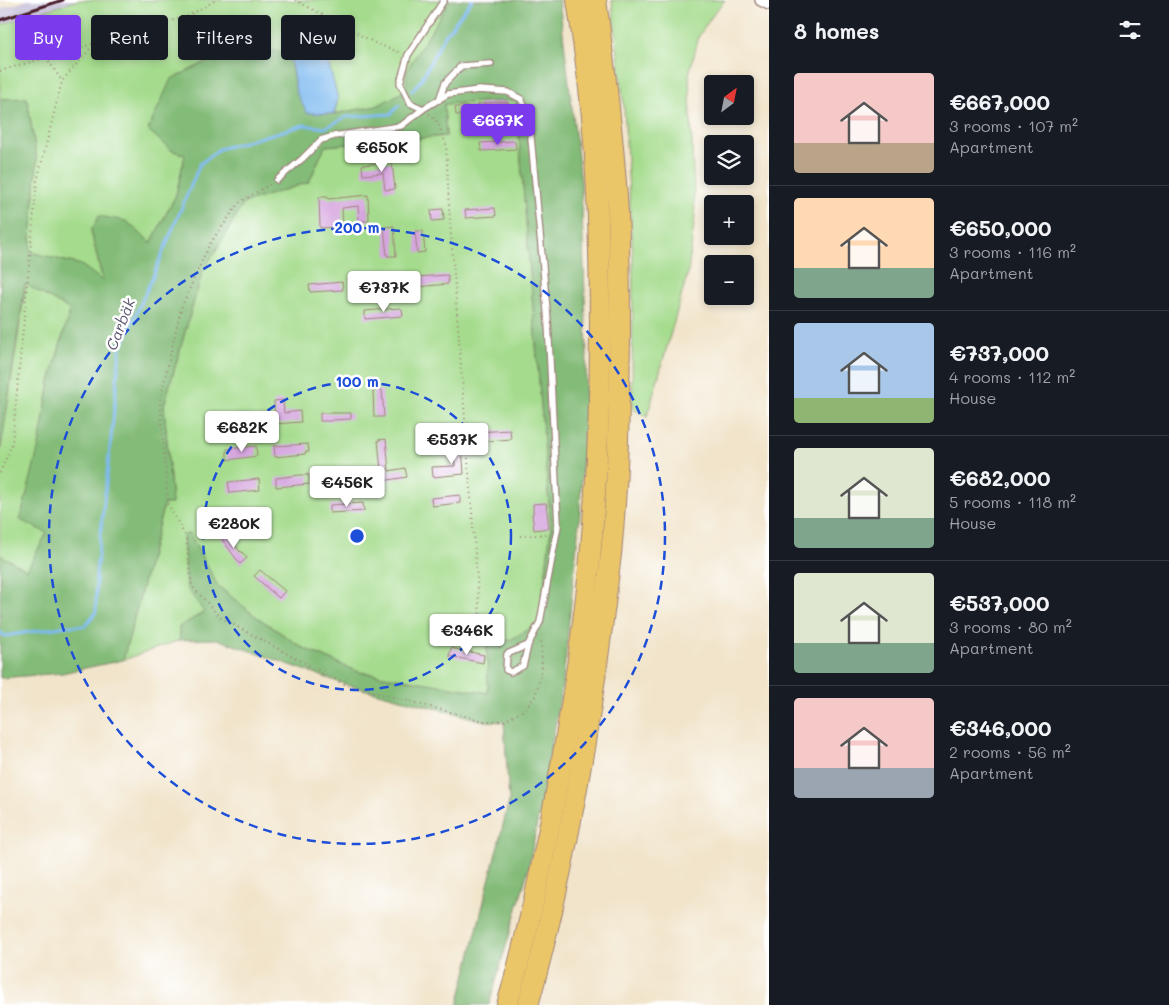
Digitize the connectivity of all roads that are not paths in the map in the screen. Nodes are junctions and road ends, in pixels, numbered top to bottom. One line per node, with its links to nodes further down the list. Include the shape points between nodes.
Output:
1 (444, 0): 8 (lane, via 408,56 400,83 410,103)
2 (578, 0): 11 (highway, via 592,118 600,276 600,394 595,495 590,561 567,732 546,850)
3 (596, 0): 12 (highway, via 618,214 620,382 616,480 600,642 579,779 557,889)
4 (761, 0): 5 (street)
5 (769, 4)
6 (491, 64): 7 (lane, via 460,66 445,83)
7 (439, 100): 8 (lane); 10 (lane, via 448,94 479,90 508,92 521,99 529,116 548,321 558,525 540,622)
8 (423, 109): 9 (lane, via 401,126 322,140)
9 (277, 180)
10 (528, 645): 10 (lane, via 524,666 511,672 506,670 506,654)
11 (507, 1005)
12 (528, 1005)

